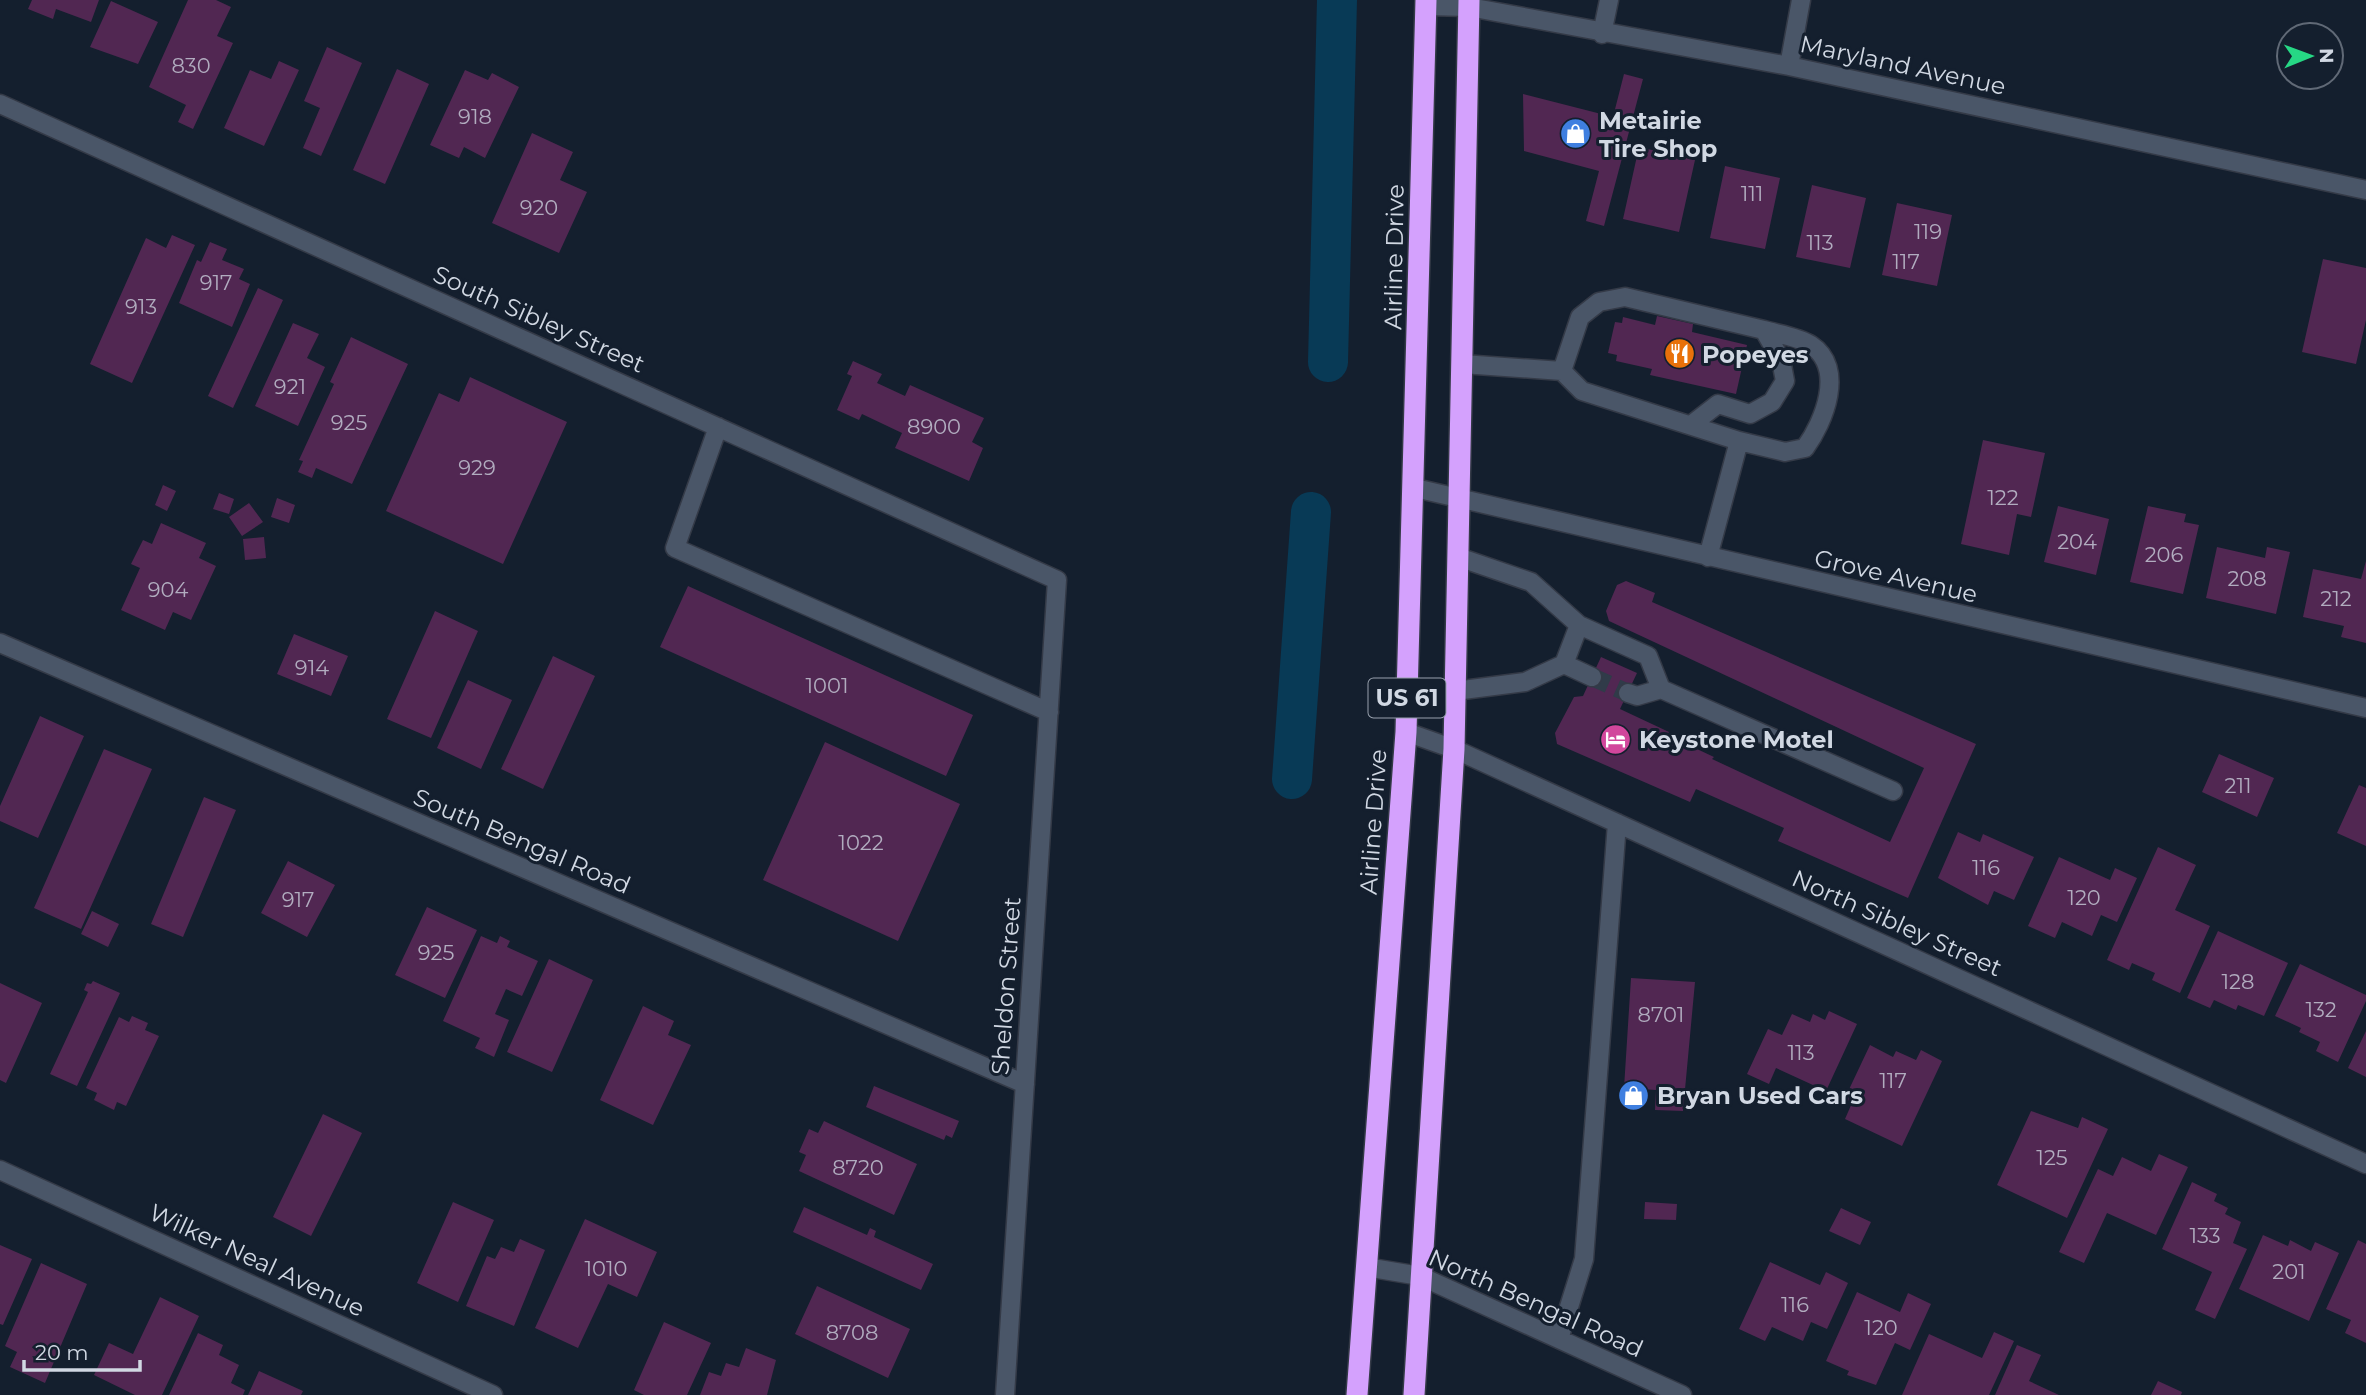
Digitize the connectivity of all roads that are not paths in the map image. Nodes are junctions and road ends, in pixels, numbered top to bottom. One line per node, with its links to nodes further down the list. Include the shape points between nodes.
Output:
1 (1609, 0): 5 (street)
2 (1801, 0): 6 (street)
3 (1426, 3): 4 (street, Maryland Avenue); 15 (highway, Airline Drive / US 61)
4 (1469, 4): 5 (street, Maryland Avenue); 10 (highway, US 61)
5 (1602, 34): 6 (street, Maryland Avenue)
6 (1789, 65): 8 (street, Maryland Avenue)
7 (0, 104): 13 (street, South Sibley Street)
8 (2366, 190)
9 (1764, 330): 11 (street, via 1625,297 1599,302 1580,317); 12 (street, via 1781,360 1785,380 1772,402 1750,414 1718,404); 14 (street, via 1811,345 1827,362 1830,384 1818,430 1805,448 1785,452)
10 (1462, 364): 11 (street); 16 (highway, US 61)
11 (1562, 370): 12 (street, via 1582,391)
12 (1691, 425): 14 (street)
13 (718, 427): 19 (street, South Sibley Street); 28 (street, via 675,548)
14 (1739, 441): 18 (street)
15 (1415, 488): 16 (street, Grove Avenue); 29 (highway, Airline Drive / US 61)
16 (1460, 499): 17 (highway, US 61); 18 (street, Grove Avenue)
17 (1458, 557): 20 (street, via 1531,582); 25 (highway, US 61)
18 (1708, 557): 27 (street, Grove Avenue)
19 (1057, 580): 28 (street, Sheldon Street)
20 (1579, 625): 22 (street); 24 (street, via 1647,656)
21 (0, 643): 33 (street, South Bengal Road)
22 (1564, 664): 23 (street); 25 (street, via 1525,682)
23 (1592, 677)
24 (1661, 689): 26 (street, via 1637,696); 31 (street)
25 (1455, 691): 30 (highway, US 61)
26 (1628, 693)
27 (2366, 708)
28 (1049, 712): 33 (street, Sheldon Street)
29 (1406, 732): 30 (street, North Sibley Street); 36 (highway, Airline Drive / US 61)
30 (1454, 749): 32 (street, North Sibley Street); 37 (highway, US 61)
31 (1893, 791)
32 (1617, 823): 34 (street, North Sibley Street); 38 (street, via 1584,1259)
33 (1024, 1084): 40 (street, Sheldon Street)
34 (2366, 1164)
35 (0, 1170): 39 (street, Wilker Neal Avenue)
36 (1367, 1267): 37 (street, North Bengal Road); 41 (highway, Airline Drive / US 61)
37 (1420, 1276): 38 (street, North Bengal Road); 42 (highway, US 61)
38 (1559, 1339): 43 (street, North Bengal Road)
39 (493, 1395)
40 (1005, 1395)
41 (1357, 1395)
42 (1414, 1395)
43 (1682, 1395)

